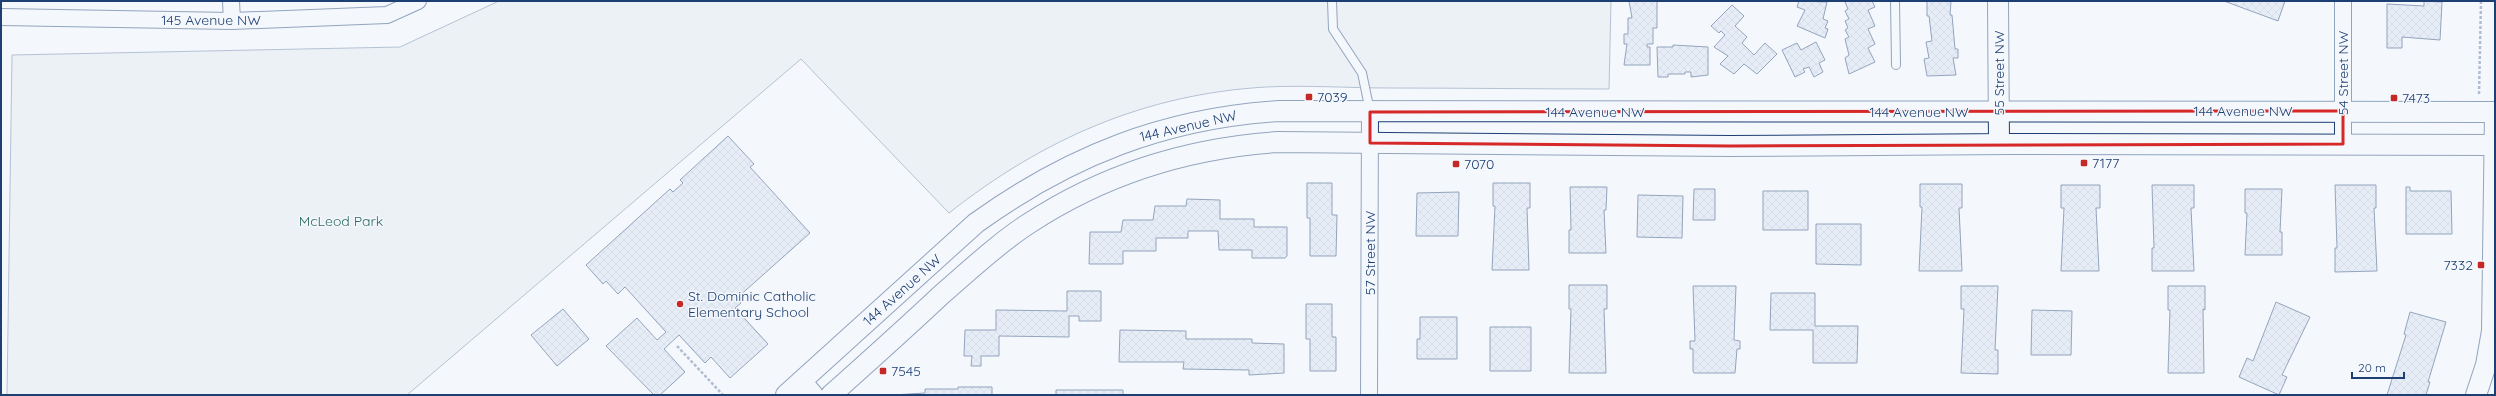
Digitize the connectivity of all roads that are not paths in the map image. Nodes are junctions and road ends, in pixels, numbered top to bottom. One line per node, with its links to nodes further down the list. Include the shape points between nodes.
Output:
1 (231, 1): 8 (street)
2 (418, 1): 8 (street, 145 Avenue NW, via 387,15)
3 (1332, 1): 11 (lane, via 1333,29 1362,73)
4 (1895, 1): 9 (lane)
5 (1998, 1): 12 (street, 55 Street NW)
6 (2343, 1): 10 (street, 54 Street NW)
7 (1, 17): 8 (street, 145 Avenue NW)
8 (232, 21)
9 (1896, 65)
10 (2343, 111): 12 (street, 144 Avenue NW); 13 (street, 144 Avenue NW); 16 (street, 54 Street NW)
11 (1370, 112): 12 (street, 144 Avenue NW); 14 (street, 57 Street NW); 19 (street, 144 Avenue NW, via 1280,111 1212,118 1163,129 1110,146 1052,173 976,223)
12 (1998, 112): 15 (street, 55 Street NW)
13 (2495, 112): 17 (street)
14 (1370, 143): 15 (street, 144 Avenue NW, via 1730,146); 21 (street, 144 Avenue NW, via 1278,142 1223,147 1150,164 1097,185 1032,221 1004,242); 22 (street, 57 Street NW)
15 (1999, 144): 16 (street, 144 Avenue NW)
16 (2343, 144): 17 (street, 144 Avenue NW)
17 (2495, 146): 18 (street)
18 (2490, 365): 23 (street)
19 (807, 388): 20 (street, 144 Avenue NW)
20 (786, 395)
21 (831, 395)
22 (1369, 395)
23 (2476, 395)

